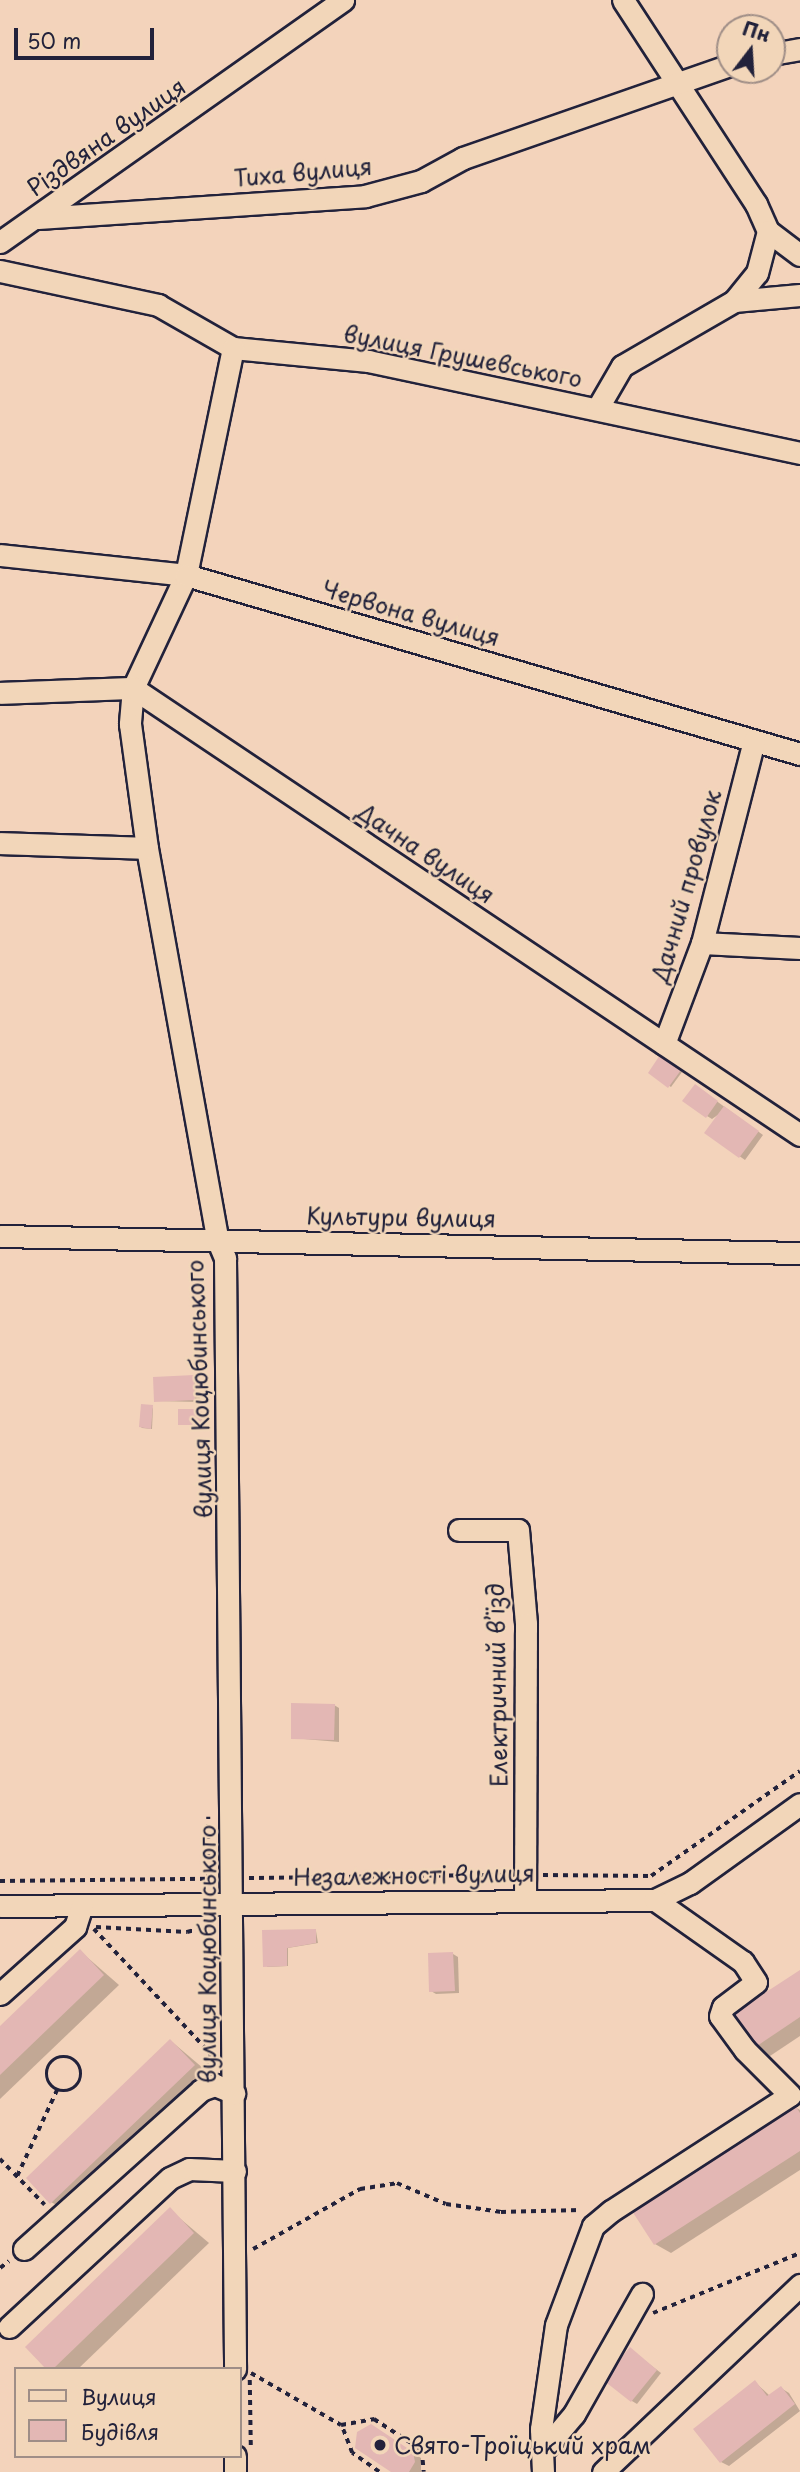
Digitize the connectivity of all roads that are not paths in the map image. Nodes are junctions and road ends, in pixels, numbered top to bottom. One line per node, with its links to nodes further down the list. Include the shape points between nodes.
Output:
1 (343, 0): 5 (street, Різдвяна вулиця)
2 (622, 0): 4 (street)
3 (716, 69): 4 (street, Тиха вулиця)
4 (677, 80): 5 (street, Тиха вулиця, via 463,158 421,181 365,196); 6 (street, via 756,204)
5 (38, 218): 7 (street, Різдвяна вулиця)
6 (768, 231): 8 (street); 11 (street, via 757,274)
7 (0, 242)
8 (800, 255)
9 (0, 271): 12 (street, вулиця Грушевського, via 158,305)
10 (800, 295): 11 (street)
11 (734, 301): 13 (street, via 622,366)
12 (233, 348): 13 (street, вулиця Грушевського, via 368,361); 16 (street, вулиця Коцюбинського)
13 (597, 409): 14 (street, вулиця Грушевського)
14 (800, 453)
15 (0, 555): 16 (street, Червона вулиця)
16 (187, 575): 17 (street, вулиця Коцюбинського); 19 (street, Червона вулиця)
17 (133, 688): 18 (street); 22 (street, вулиця Коцюбинського, via 130,724); 25 (street, Дачна вулиця)
18 (0, 692)
19 (754, 741): 20 (street, Червона вулиця); 23 (street, Дачний провулок)
20 (800, 754)
21 (0, 843): 22 (street)
22 (147, 848): 28 (street, вулиця Коцюбинського)
23 (702, 943): 24 (street); 25 (street, Дачний провулок)
24 (800, 948)
25 (664, 1044): 26 (street, Дачна вулиця)
26 (800, 1135)
27 (0, 1236): 28 (street, Культури вулиця)
28 (217, 1239): 29 (street, Культури вулиця); 34 (street, вулиця Коцюбинського, via 225,1258 226,1286)
29 (800, 1253)
30 (459, 1530): 32 (street, Електричний в’їзд, via 518,1530 526,1624)
31 (800, 1804): 33 (street, Незалежності вулиця, via 690,1883)
32 (525, 1899): 33 (street, Незалежності вулиця); 34 (street, Незалежності вулиця)
33 (655, 1900): 38 (street, via 743,1962 756,1982 723,2007 720,2016 745,2050)
34 (234, 1904): 35 (street, Незалежності вулиця); 39 (street, вулиця Коцюбинського)
35 (82, 1905): 36 (street, Незалежності вулиця); 37 (street, via 83,1927)
36 (0, 1906)
37 (0, 1994)
38 (795, 2092): 46 (street, via 593,2226 555,2325 545,2385)
39 (234, 2093): 40 (street, вулиця Коцюбинського); 41 (street, via 215,2085 201,2090)
40 (234, 2171): 44 (street, via 189,2168 170,2178); 45 (street, вулиця Коцюбинського)
41 (24, 2249)
42 (800, 2285): 47 (street)
43 (642, 2294): 46 (street)
44 (9, 2327)
45 (242, 2367)
46 (543, 2462)
47 (603, 2472)

